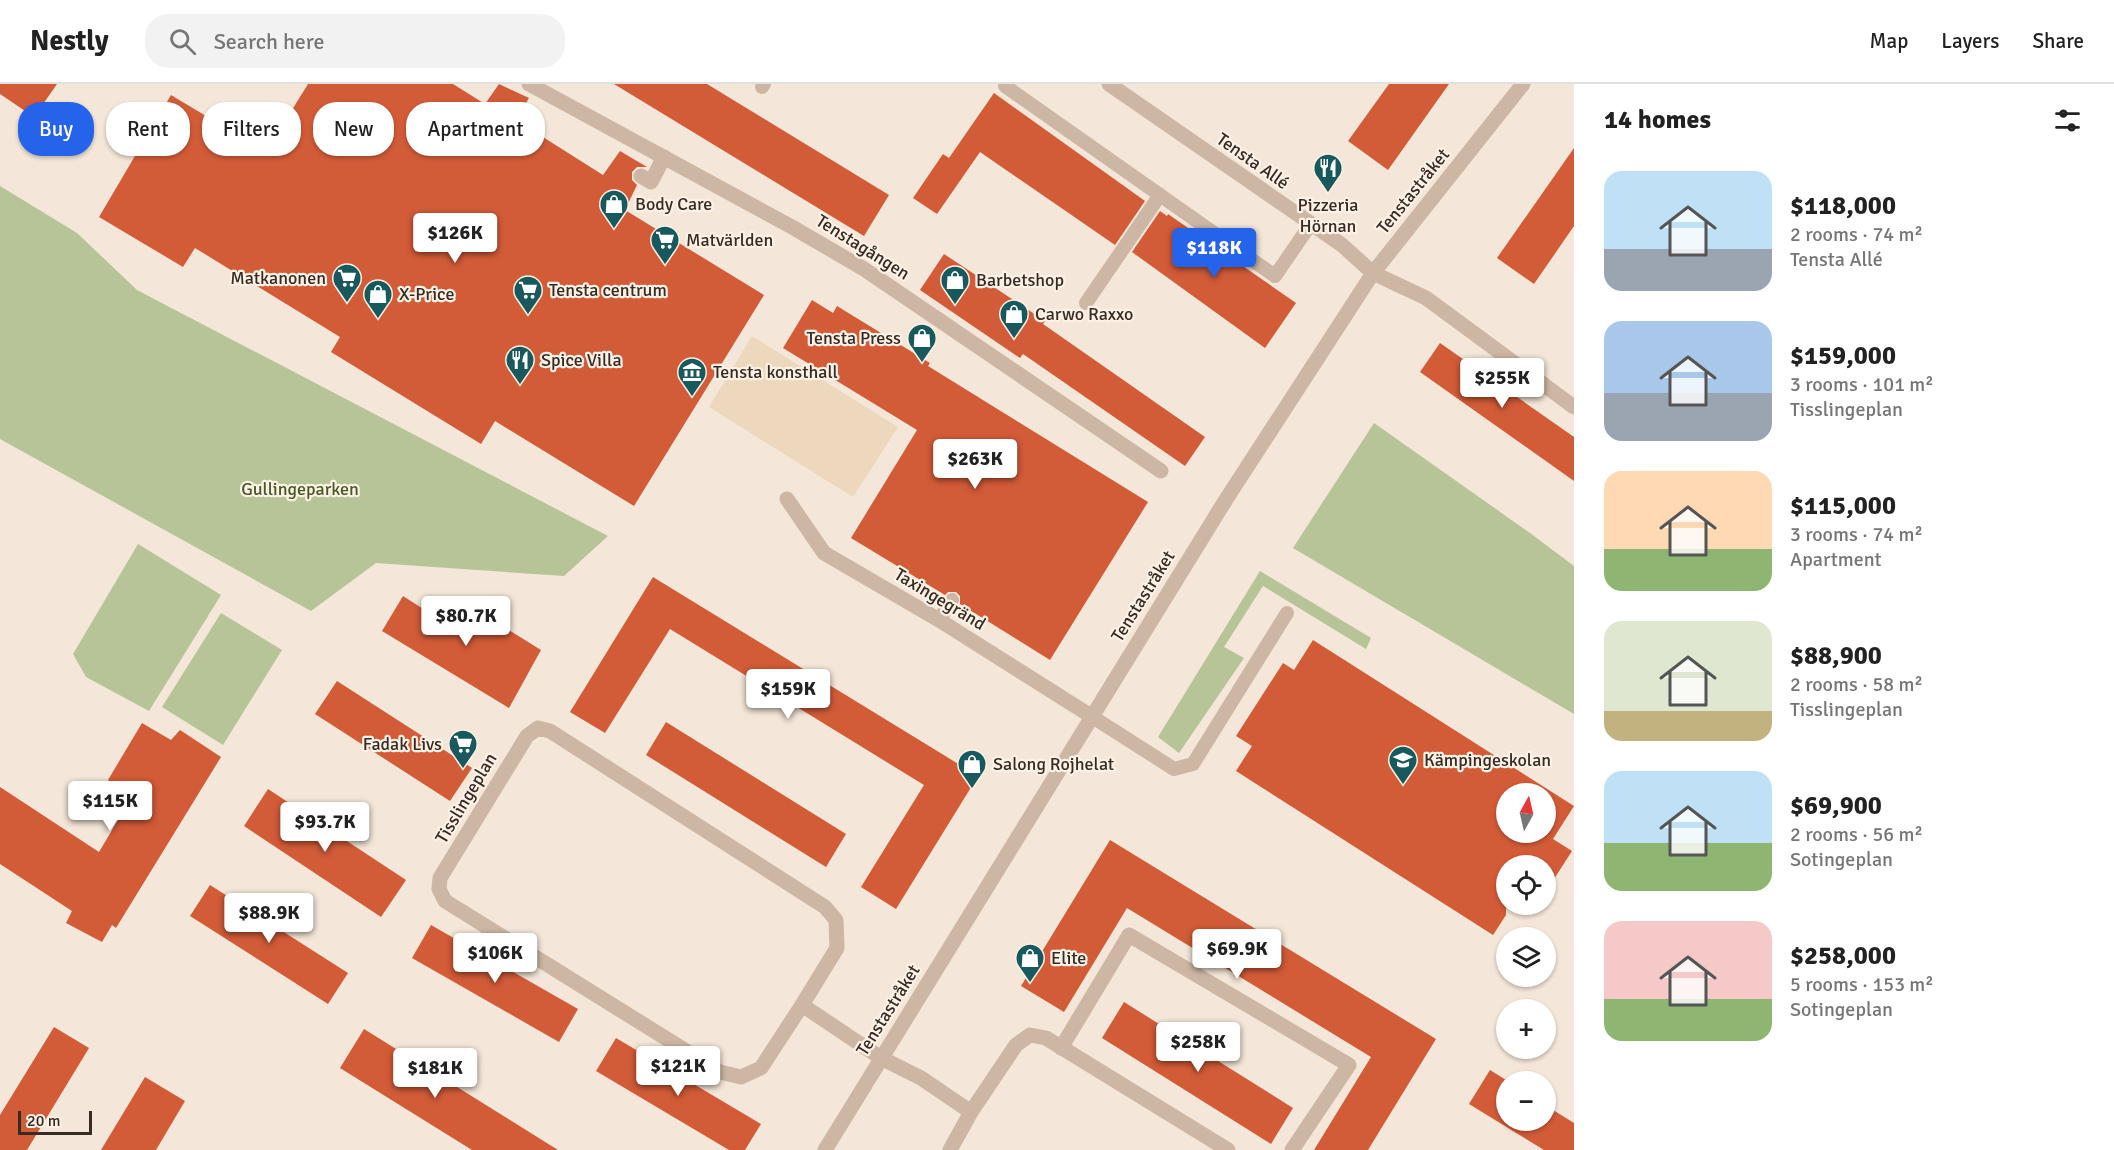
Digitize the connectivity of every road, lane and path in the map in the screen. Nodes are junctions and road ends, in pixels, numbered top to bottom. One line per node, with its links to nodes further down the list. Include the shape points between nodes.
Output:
1 (529, 84): 5 (street, Tenstagången)
2 (1006, 84): 7 (lane)
3 (1109, 84): 8 (street, Tensta Allé)
4 (1523, 84): 9 (street, Tenstastråket)
5 (664, 157): 6 (street, via 651,182); 12 (street, Tenstagången, via 864,269)
6 (641, 176)
7 (1160, 195): 8 (lane, via 1275,276); 10 (lane)
8 (1310, 225): 9 (street, Tensta Allé)
9 (1373, 273): 11 (street, Tensta Allé, via 1426,298); 17 (street, Tenstastråket)
10 (1086, 303)
11 (1574, 407)
12 (1161, 471)
13 (787, 499): 16 (street, Taxingegränd, via 824,554)
14 (952, 600): 16 (lane)
15 (1287, 613): 17 (lane, via 1193,764 1174,769)
16 (939, 620): 17 (street, Taxingegränd)
17 (1091, 716): 20 (street, Tenstastråket)
18 (802, 1005): 18 (street, Tisslingeplan, via 837,948 836,920 825,907 550,731 538,728 527,736 440,878 439,889 445,901 720,1072 741,1077 761,1068); 20 (street)
19 (1061, 1048): 21 (street, via 1046,1038 1030,1035 1016,1045); 24 (street); 25 (street, via 1129,935 1349,1065)
20 (881, 1058): 21 (street, via 921,1078); 22 (street, Tenstastråket)
21 (971, 1112): 23 (street)
22 (825, 1150)
23 (950, 1150)
24 (1228, 1150)
25 (1292, 1150)

